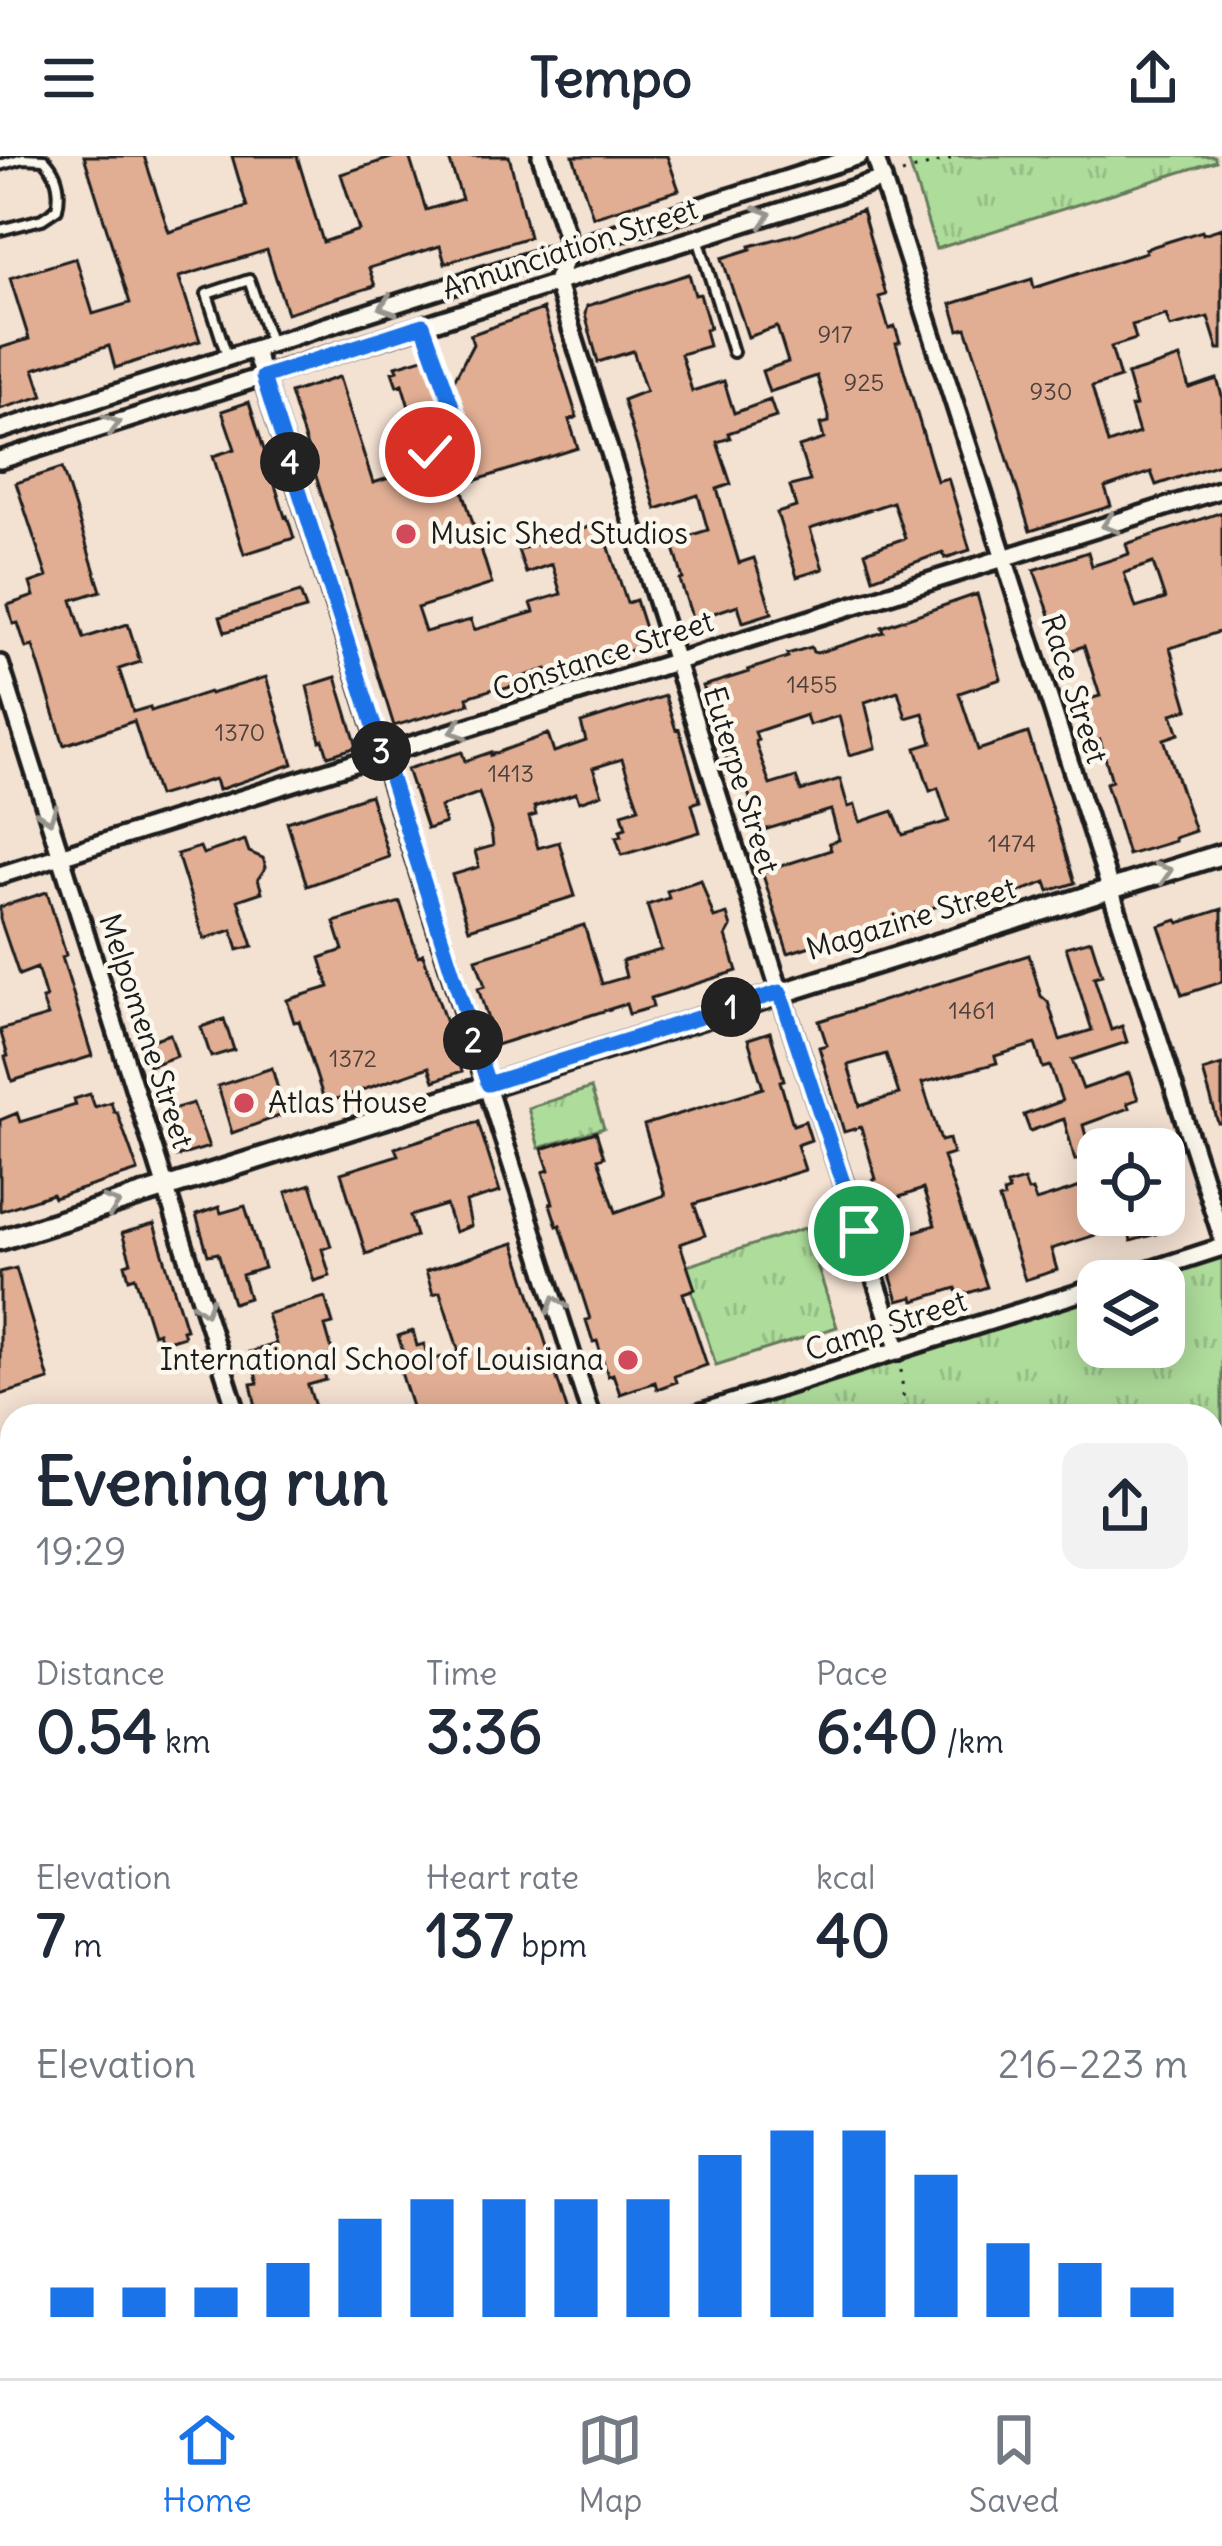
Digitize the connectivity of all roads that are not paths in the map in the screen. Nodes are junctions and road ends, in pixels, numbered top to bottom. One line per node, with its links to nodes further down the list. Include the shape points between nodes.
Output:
1 (541, 156): 9 (street)
2 (859, 156): 9 (street, Annunciation Street)
3 (875, 156): 6 (street, Race Street)
4 (39, 157): 5 (lane); 7 (lane, via 54,170 57,209)
5 (0, 165)
6 (883, 179): 8 (street, Annunciation Street, one-way to 6); 20 (street, Race Street)
7 (0, 230)
8 (697, 237): 10 (street, Annunciation Street); 13 (lane)
9 (570, 247): 10 (street); 12 (street, Annunciation Street, one-way to 12)
10 (556, 281): 11 (street, Annunciation Street); 21 (street, Euterpe Street)
11 (423, 325): 15 (street, Annunciation Street); 17 (lane, via 461,431 460,439)
12 (262, 346): 14 (street, Annunciation Street); 14 (lane, via 249,280 207,294); 15 (street)
13 (734, 352)
14 (227, 358): 16 (street, Annunciation Street)
15 (263, 377): 18 (street, Annunciation Street, one-way to 15); 23 (street)
16 (0, 430)
17 (430, 452)
18 (0, 460)
19 (1222, 489): 20 (street, Constance Street, one-way to 20)
20 (1004, 558): 21 (street, Constance Street); 27 (street, Race Street)
21 (676, 661): 23 (street, Constance Street, one-way to 23); 28 (street, Euterpe Street)
22 (0, 664): 25 (street, Melpomene Street, one-way to 25)
23 (382, 754): 25 (street, Constance Street); 29 (street)
24 (1222, 854): 27 (street, Magazine Street, one-way to 24)
25 (61, 856): 26 (street, Constance Street); 30 (street, Melpomene Street)
26 (0, 875)
27 (1109, 889): 28 (street, Magazine Street); 31 (street, Race Street)
28 (780, 992): 29 (street, Magazine Street); 36 (street, Euterpe Street)
29 (488, 1084): 30 (street, Magazine Street); 38 (street, one-way to 29)
30 (167, 1187): 32 (street, Magazine Street, one-way to 30); 37 (street, Melpomene Street, one-way to 37)
31 (1222, 1237)
32 (0, 1240)
33 (1222, 1247): 34 (street)
34 (1182, 1260)
35 (1077, 1294): 36 (street, Camp Street)
36 (899, 1351): 39 (street, Camp Street)
37 (234, 1404)
38 (587, 1404)
39 (729, 1404)

